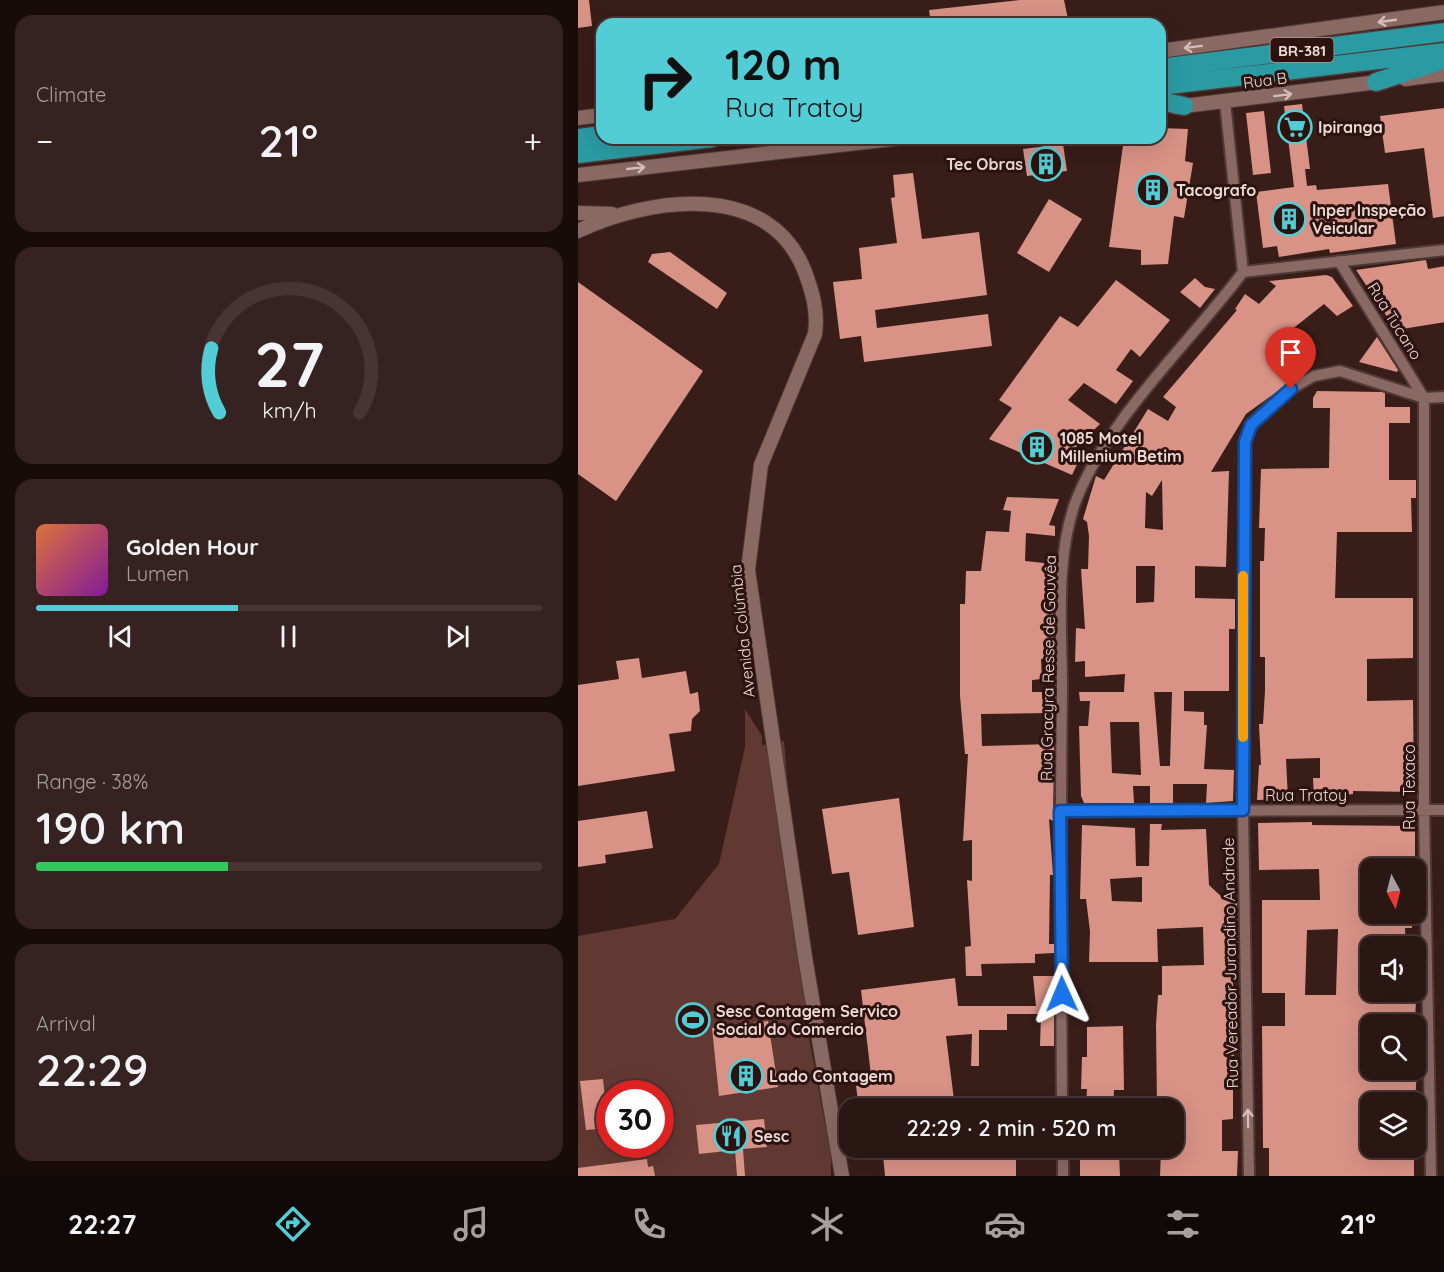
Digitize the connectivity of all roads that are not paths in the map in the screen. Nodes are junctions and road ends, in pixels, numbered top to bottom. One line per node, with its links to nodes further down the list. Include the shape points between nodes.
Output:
1 (1444, 12): 3 (street, BR-381, one-way to 3)
2 (1445, 33): 6 (highway, BR-381)
3 (1166, 50)
4 (1445, 52): 9 (highway, BR-381)
5 (1445, 60): 8 (highway)
6 (1166, 67)
7 (1445, 74): 8 (street, Rua B)
8 (1376, 82): 11 (street, Rua B, one-way to 8)
9 (1166, 85)
10 (1166, 102): 12 (highway)
11 (1225, 102): 12 (street, Rua B); 27 (street)
12 (1184, 106): 13 (street, Rua B)
13 (1166, 108)
14 (596, 116): 15 (street)
15 (578, 118)
16 (596, 136): 17 (highway)
17 (578, 138)
18 (662, 144): 20 (highway)
19 (849, 144): 21 (street, one-way to 19)
20 (578, 154)
21 (578, 175)
22 (578, 213): 23 (street, Avenida Colúmbia)
23 (617, 214): 24 (street, Avenida Colúmbia); 36 (street, Avenida Colúmbia, via 701,204 751,213 784,235 802,265 814,297 815,334 761,465 748,570 798,913)
24 (578, 231)
25 (1445, 250): 26 (street)
26 (1339, 261): 27 (street); 29 (street, Rua Tucano)
27 (1243, 272): 33 (street, Rua Gracyra Resse de Gouvêa, via 1111,435 1074,507 1063,580)
28 (1445, 397): 29 (street, Rua Vereador Jurandino Andrade)
29 (1424, 398): 30 (street, Rua Vereador Jurandino Andrade, via 1340,371 1314,376 1291,389 1251,425 1243,468); 31 (street, Rua Texaco)
30 (1243, 810): 31 (street, Rua Tratoy); 33 (street, Rua Tratoy); 38 (street, Rua Vereador Jurandino Andrade, one-way to 30)
31 (1424, 810): 32 (street, Rua Tratoy); 39 (street, Rua Texaco)
32 (1445, 810)
33 (1060, 811): 34 (street, Rua Gracyra Resse de Gouvêa)
34 (1062, 1098)
35 (1063, 1158): 37 (street)
36 (842, 1176)
37 (1063, 1176)
38 (1249, 1176)
39 (1431, 1176)

